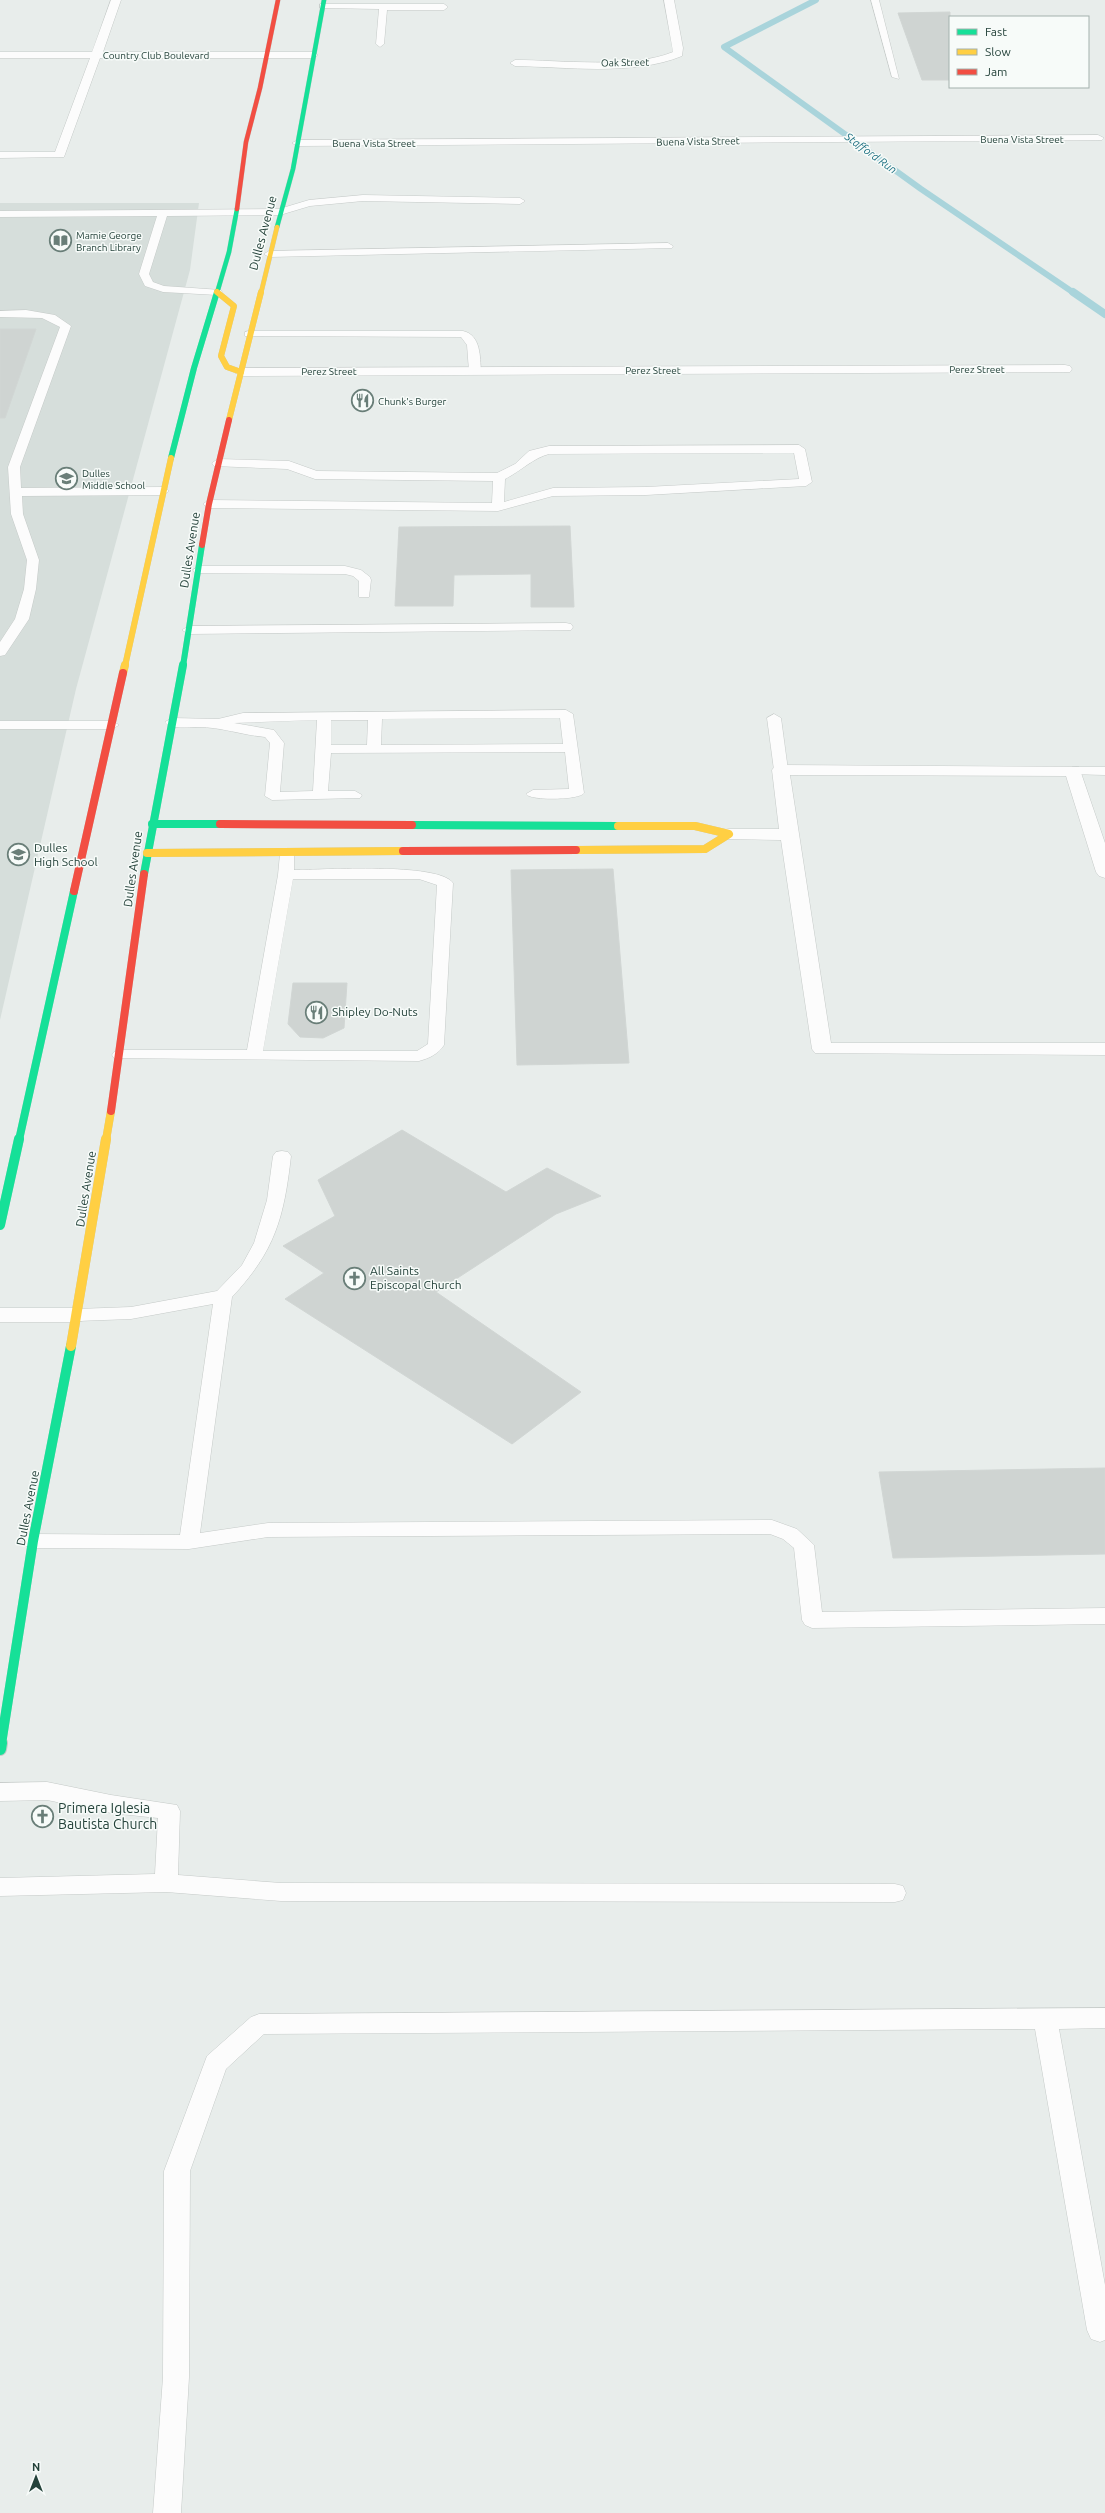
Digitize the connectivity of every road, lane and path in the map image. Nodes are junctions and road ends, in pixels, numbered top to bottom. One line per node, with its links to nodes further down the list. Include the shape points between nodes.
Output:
1 (116, 0): 10 (street)
2 (278, 0): 11 (main road)
3 (669, 0): 13 (street, Oak Street, via 678,48 678,54 672,58 648,62)
4 (875, 0): 20 (lane)
5 (324, 3): 6 (lane); 12 (main road, Dulles Avenue)
6 (383, 7): 7 (lane); 8 (lane)
7 (444, 7)
8 (380, 44)
9 (0, 55): 10 (street, Country Club Boulevard)
10 (95, 55): 11 (street, Country Club Boulevard); 15 (street)
11 (266, 55): 12 (street, Country Club Boulevard); 18 (main road)
12 (313, 55): 22 (main road, Dulles Avenue, via 306,68)
13 (516, 63)
14 (76, 68): 15 (street, Country Club Boulevard)
15 (91, 68): 16 (street, Country Club Boulevard); 23 (street, via 60,155)
16 (106, 68)
17 (250, 68): 18 (street)
18 (263, 68): 19 (street); 27 (main road, via 246,142)
19 (279, 68)
20 (896, 77)
21 (1098, 138): 22 (street, Buena Vista Street)
22 (298, 143): 25 (main road, Dulles Avenue)
23 (0, 155)
24 (520, 201): 25 (lane, via 363,198 309,202)
25 (280, 212): 27 (lane); 30 (main road, Dulles Avenue)
26 (163, 213): 27 (lane); 28 (lane); 31 (lane, via 144,274 149,284 163,289)
27 (237, 213): 31 (main road)
28 (0, 214)
29 (668, 246): 30 (lane)
30 (269, 254): 33 (main road, Dulles Avenue)
31 (217, 292): 36 (main road, via 234,306 221,356 226,367); 41 (main road, via 194,368)
32 (0, 314): 39 (lane, via 38,313 59,318 66,326)
33 (249, 334): 35 (lane, via 463,334 472,342); 36 (main road, Dulles Avenue)
34 (1065, 369): 35 (street, Perez Street)
35 (475, 371): 36 (street, Perez Street)
36 (241, 372): 37 (main road, Dulles Avenue)
37 (218, 463): 40 (lane, via 289,465 315,475); 43 (main road, Dulles Avenue)
38 (0, 465): 39 (lane)
39 (14, 467): 42 (lane)
40 (498, 477): 44 (lane); 44 (lane, via 519,467 533,454 549,450 799,449 806,482 646,491 553,492)
41 (163, 491): 42 (lane); 55 (main road)
42 (14, 492): 49 (lane, via 17,514 33,560 30,589 22,619)
43 (209, 504): 44 (lane); 45 (main road, Dulles Avenue)
44 (498, 507)
45 (199, 570): 46 (lane, via 345,570 357,573 365,580); 48 (main road, Dulles Avenue)
46 (364, 594)
47 (566, 627): 48 (lane)
48 (190, 630): 53 (main road, Dulles Avenue)
49 (2, 647)
50 (324, 715): 51 (lane); 54 (lane, via 243,717); 62 (lane)
51 (375, 715): 57 (lane); 61 (lane)
52 (774, 718): 63 (lane)
53 (172, 722): 54 (lane); 69 (main road, Dulles Avenue)
54 (218, 722): 68 (lane, via 245,731 269,733 277,743 272,796)
55 (112, 724): 56 (lane); 80 (main road)
56 (0, 725)
57 (422, 732): 58 (lane); 58 (lane); 61 (lane)
58 (463, 732): 59 (lane); 59 (lane)
59 (509, 732): 60 (lane); 60 (lane, via 566,714)
60 (571, 748): 66 (lane, via 577,793)
61 (374, 749): 62 (lane)
62 (324, 750): 68 (lane)
63 (781, 770): 64 (street); 71 (street)
64 (1073, 771): 65 (lane); 74 (street)
65 (1105, 771)
66 (532, 794)
67 (355, 795): 68 (lane)
68 (320, 796)
69 (152, 824): 70 (main road, via 695,826); 72 (main road, Dulles Avenue)
70 (729, 834): 71 (street); 73 (main road, via 705,849)
71 (789, 835): 76 (street, via 822,1049)
72 (147, 853): 73 (main road); 77 (main road, Dulles Avenue)
73 (287, 854): 75 (lane)
74 (1105, 872)
75 (286, 875): 78 (lane); 78 (lane, via 419,874 435,877 445,883 436,1044 429,1052 419,1056)
76 (1105, 1049)
77 (120, 1055): 78 (lane); 83 (main road, Dulles Avenue)
78 (254, 1055)
79 (282, 1156): 81 (lane, via 277,1201 263,1244 248,1269)
80 (0, 1225)
81 (223, 1296): 83 (lane, via 130,1313); 85 (lane)
82 (0, 1315): 83 (street)
83 (77, 1315): 84 (main road, Dulles Avenue)
84 (34, 1542): 85 (lane); 87 (main road, Dulles Avenue)
85 (188, 1542): 86 (lane, via 268,1530 772,1527 790,1534 804,1545 812,1620)
86 (1105, 1616)
87 (0, 1748)
88 (0, 1792): 89 (lane, via 47,1791 111,1804 169,1811)
89 (166, 1883): 90 (lane); 91 (lane, via 281,1892)
90 (0, 1887)
91 (894, 1893)
92 (1045, 2018): 93 (lane); 94 (lane); 95 (lane, via 258,2024 216,2063 178,2171 176,2377)
93 (1105, 2018)
94 (1100, 2330)
95 (167, 2513)

